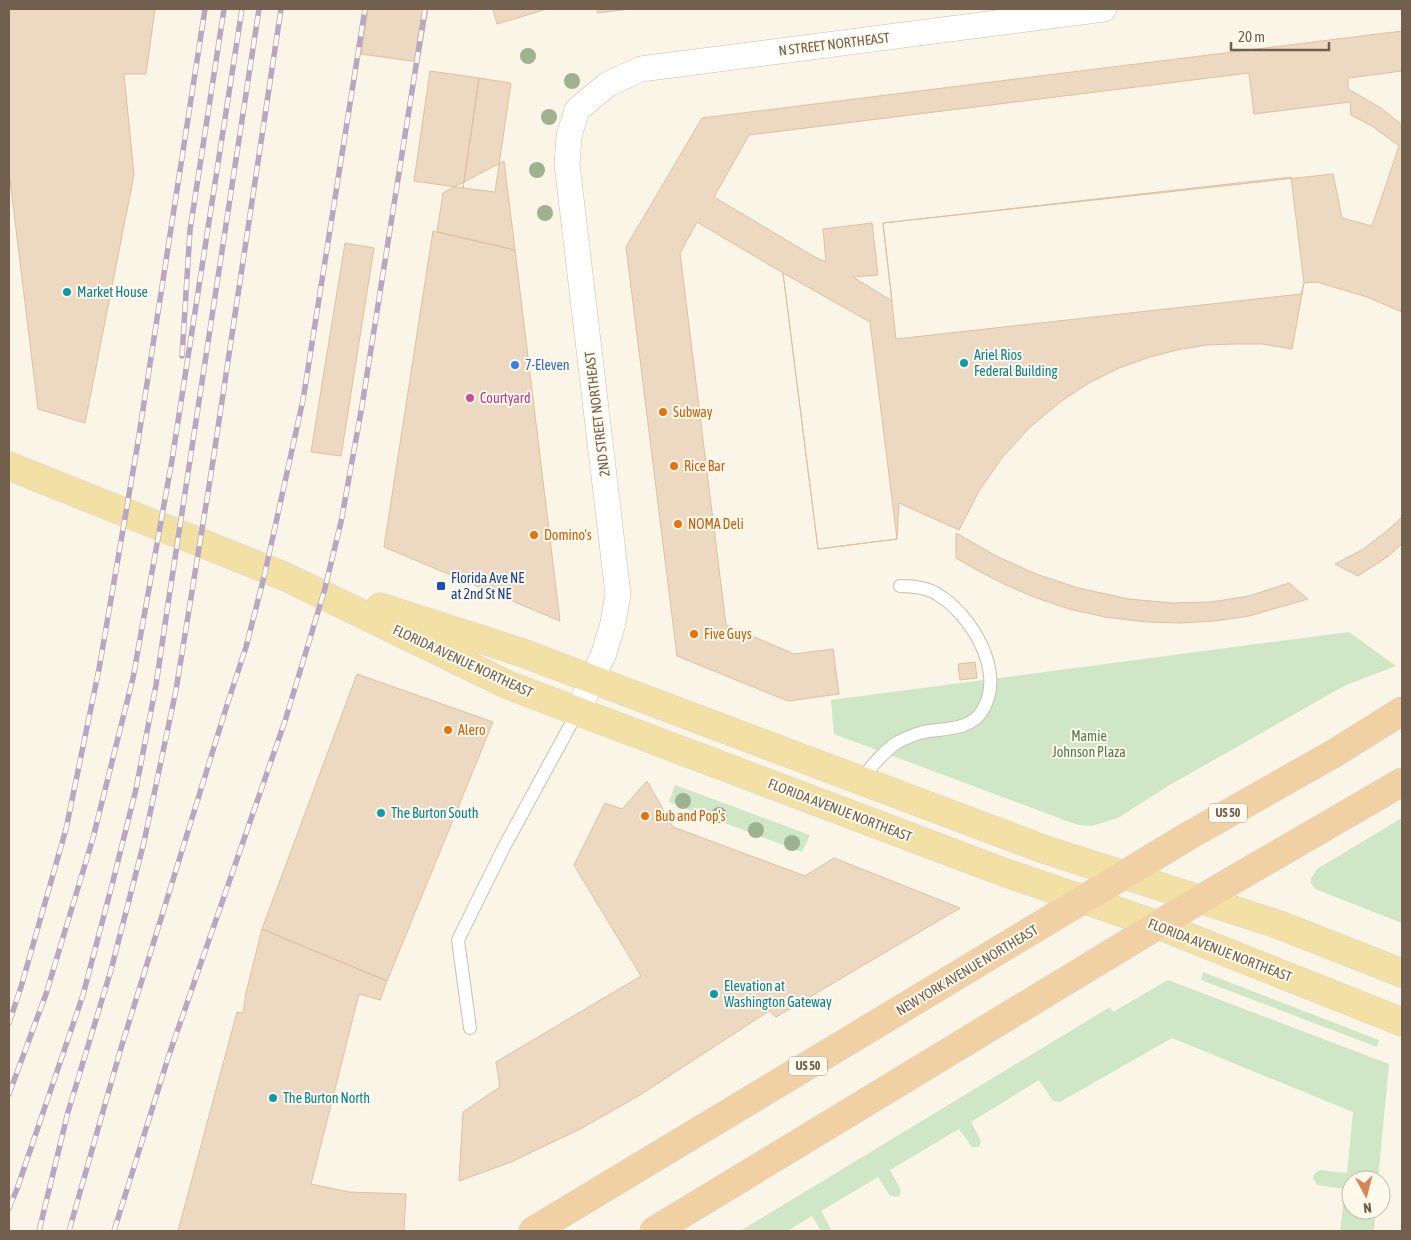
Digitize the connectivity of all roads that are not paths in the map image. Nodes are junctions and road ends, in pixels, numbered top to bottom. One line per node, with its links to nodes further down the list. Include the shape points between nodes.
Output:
1 (1104, 9): 2 (street, N STREET NORTHEAST, via 641,69 608,84)
2 (577, 110): 6 (street, 2ND STREET NORTHEAST, via 569,136 567,164 618,594 604,653)
3 (9, 466): 4 (main road, FLORIDA AVENUE NORTHEAST)
4 (286, 577): 6 (main road, FLORIDA AVENUE NORTHEAST, via 520,652); 7 (main road, FLORIDA AVENUE NORTHEAST, via 508,685)
5 (900, 586): 9 (lane, via 917,586 937,594 964,616 982,642 991,675 989,695 982,712 966,724 924,732 897,743)
6 (592, 679): 7 (street, 2ND STREET NORTHEAST); 9 (main road, FLORIDA AVENUE NORTHEAST)
7 (578, 711): 12 (main road, FLORIDA AVENUE NORTHEAST); 17 (lane, via 458,940)
8 (1402, 711): 11 (highway, NEW YORK AVENUE NORTHEAST / US 50)
9 (860, 780): 11 (main road, FLORIDA AVENUE NORTHEAST, via 1043,849)
10 (1402, 782): 13 (highway)
11 (1125, 875): 12 (highway, NEW YORK AVENUE NORTHEAST / US 50); 13 (main road, FLORIDA AVENUE NORTHEAST)
12 (1083, 900): 14 (main road, FLORIDA AVENUE NORTHEAST); 18 (highway, NEW YORK AVENUE NORTHEAST / US 50)
13 (1199, 900): 14 (highway); 15 (main road, FLORIDA AVENUE NORTHEAST, via 1276,924)
14 (1158, 925): 16 (main road, FLORIDA AVENUE NORTHEAST); 19 (highway)
15 (1402, 973)
16 (1402, 1022)
17 (470, 1028)
18 (533, 1231)
19 (654, 1231)

